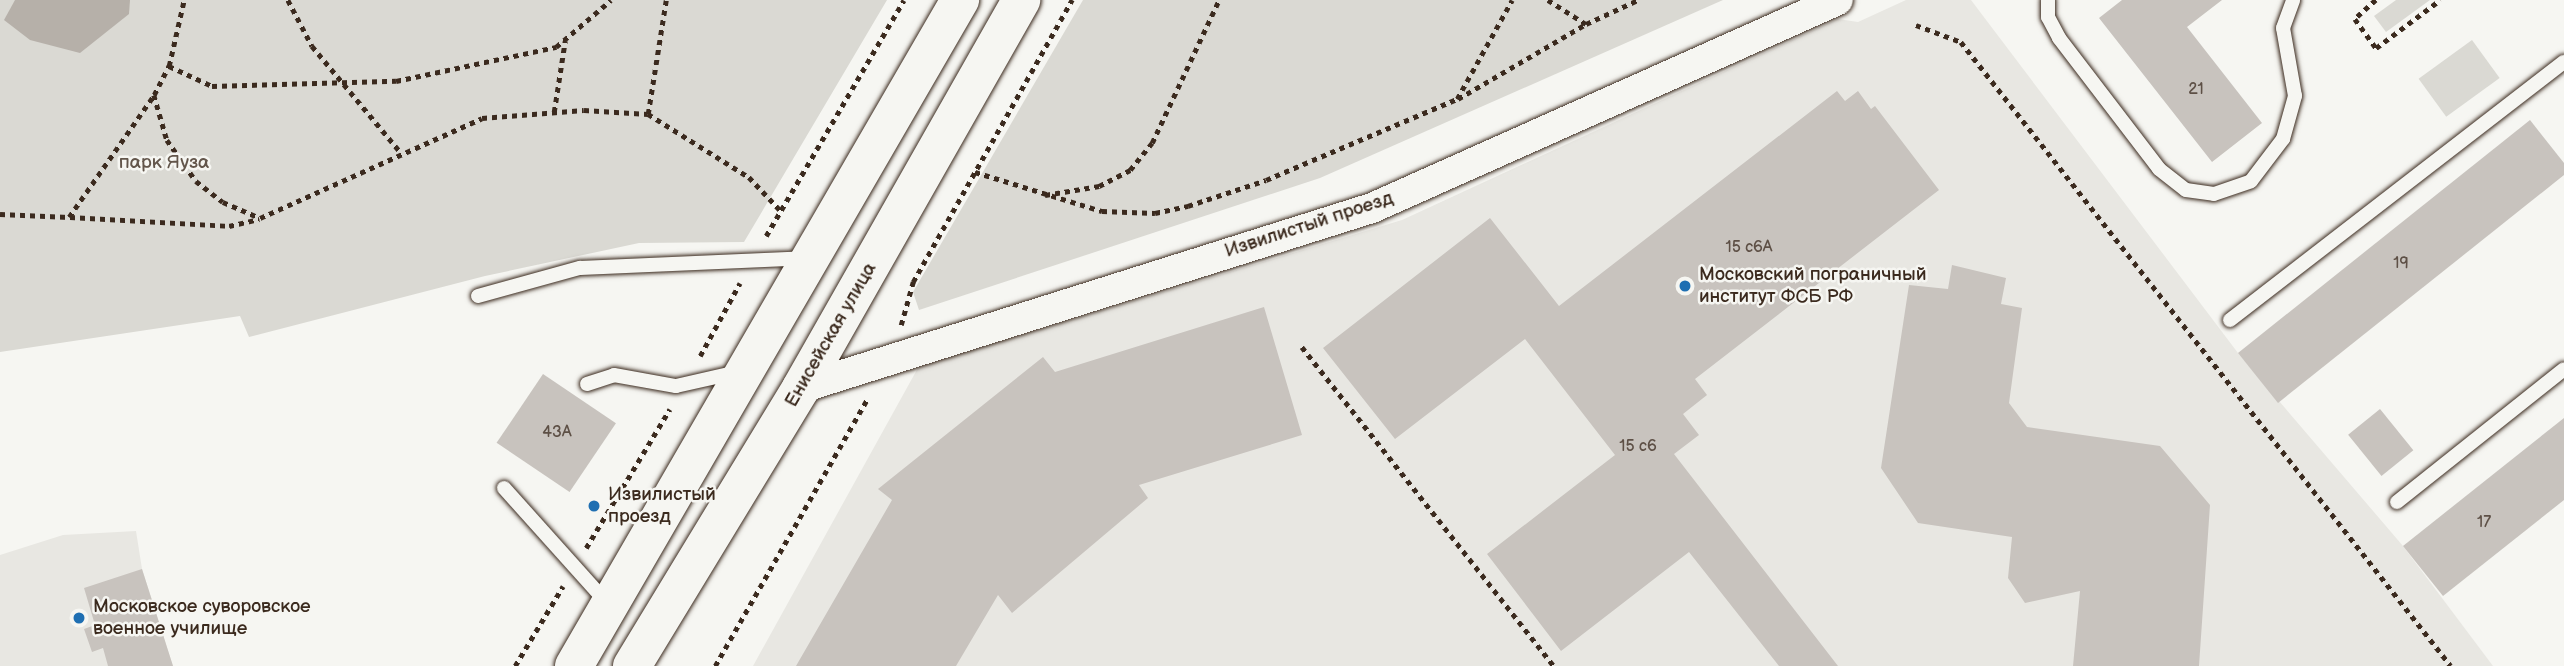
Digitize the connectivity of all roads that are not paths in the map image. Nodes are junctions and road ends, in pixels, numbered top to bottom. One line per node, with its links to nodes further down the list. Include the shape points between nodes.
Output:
1 (960, 0): 7 (main road)
2 (1021, 0): 13 (main road, Енисейская улица)
3 (1838, 0): 13 (street, Извилистый проезд, via 1372,208)
4 (2048, 0): 5 (lane, via 2048,17 2059,38 2159,169 2186,190 2214,194 2251,181 2283,139 2295,96 2283,29)
5 (2293, 0)
6 (2564, 62): 9 (lane)
7 (811, 257): 8 (lane, via 580,268); 11 (main road)
8 (478, 296)
9 (2230, 320)
10 (2564, 369): 15 (lane)
11 (746, 370): 12 (lane, via 684,385 614,375); 16 (main road)
12 (587, 384)
13 (801, 388): 18 (main road, Енисейская улица)
14 (504, 488): 16 (lane)
15 (2397, 502)
16 (610, 605): 17 (main road)
17 (574, 666)
18 (632, 666)

